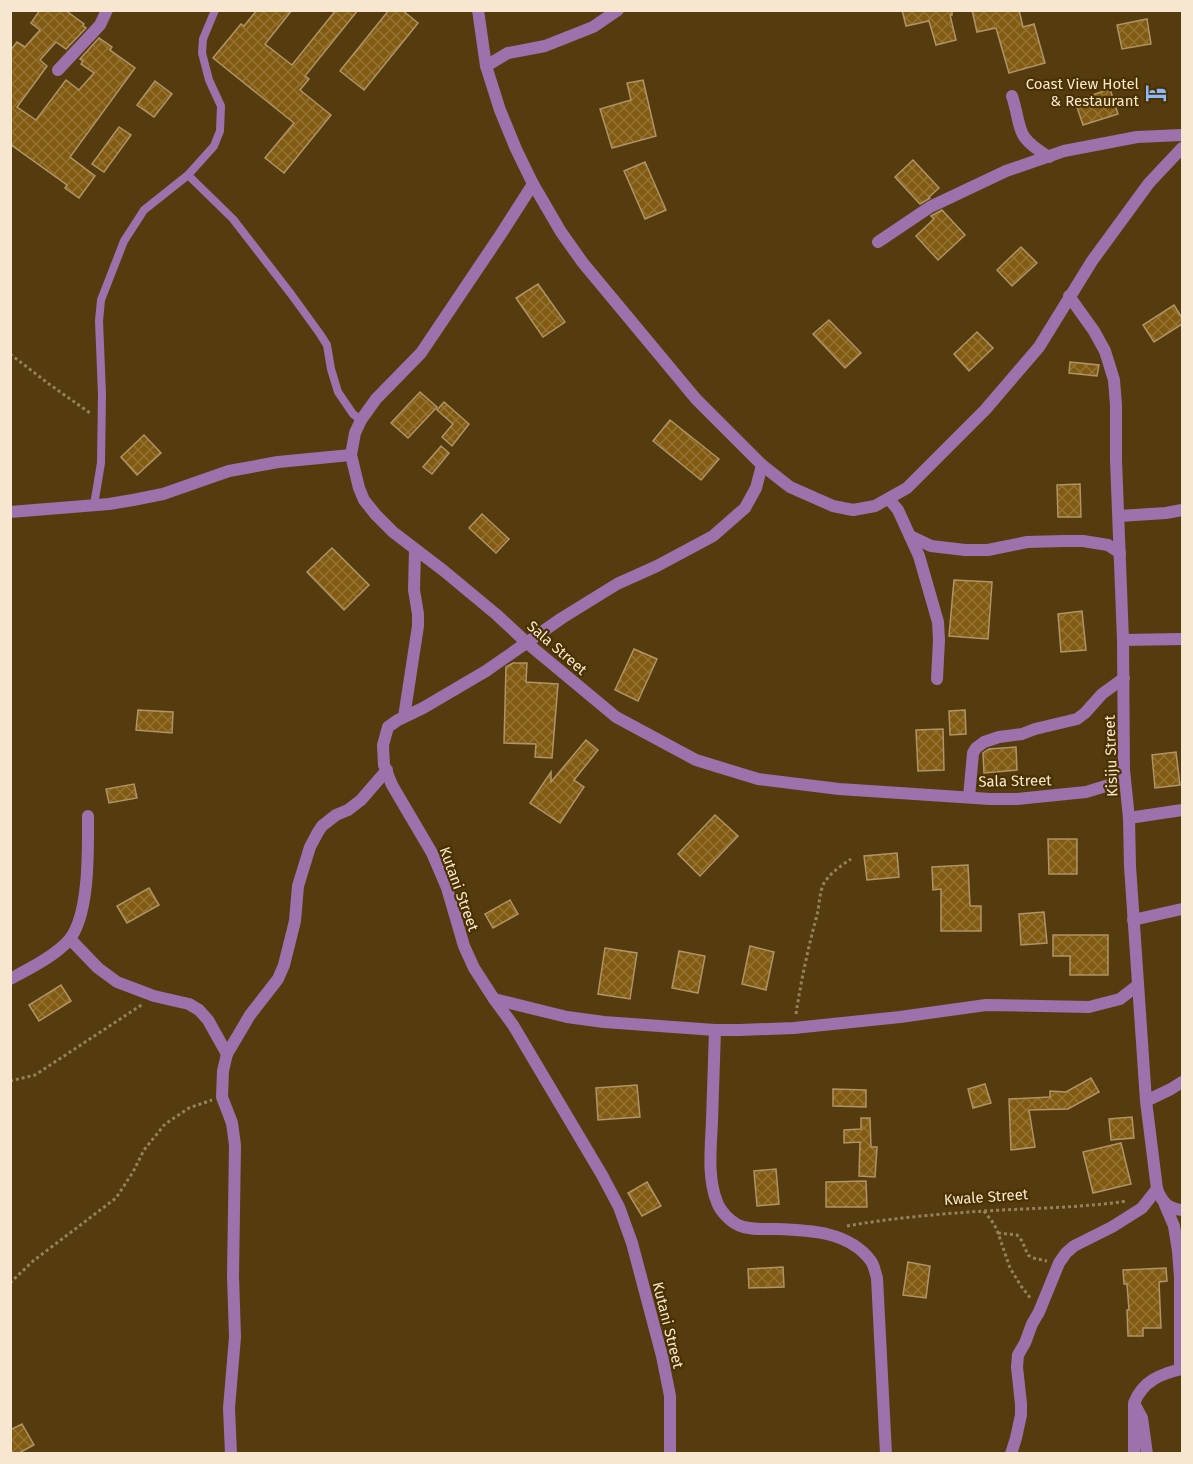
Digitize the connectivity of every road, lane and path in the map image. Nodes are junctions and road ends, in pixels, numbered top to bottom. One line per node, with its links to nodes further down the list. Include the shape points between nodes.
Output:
1 (107, 10): 6 (street, via 100,25)
2 (215, 10): 11 (lane, via 202,39 202,53 221,106 220,131 214,146)
3 (478, 10): 5 (street)
4 (618, 10): 5 (street, via 593,27 545,46 508,53)
5 (486, 66): 12 (street, via 500,110)
6 (58, 70)
7 (1012, 96): 10 (street, via 1021,133 1029,144)
8 (1182, 135): 10 (street, via 1137,137)
9 (1182, 148): 14 (street, via 1149,183)
10 (1049, 157): 13 (street, via 1006,171 930,207)
11 (188, 175): 16 (lane, via 233,219 320,334 327,345 338,392); 17 (lane, via 144,210 124,241 101,300)
12 (533, 184): 16 (street, Sala Street, via 421,353); 19 (street, via 561,232 629,320 696,399)
13 (878, 242)
14 (1070, 296): 20 (street, via 1039,347 985,410 907,488); 24 (street, Kisiju Street, via 1105,351 1114,380)
15 (10, 354): 17 (path)
16 (361, 420): 18 (street, Sala Street)
17 (101, 421): 21 (lane)
18 (351, 455): 21 (street, via 229,471 163,494); 26 (street, Sala Street, via 364,500)
19 (762, 465): 20 (street, via 790,488 833,506 853,510); 30 (street, Kutani Street, via 745,508 713,536 617,584)
20 (889, 499): 25 (street)
21 (94, 505): 23 (street)
22 (1182, 510): 24 (street)
23 (10, 512)
24 (1119, 516): 27 (street, Kisiju Street)
25 (910, 536): 27 (street, via 931,546 965,550 1027,542 1083,541 1108,545); 32 (street, via 938,622)
26 (415, 549): 30 (street, Sala Street); 33 (street, via 418,626)
27 (1120, 553): 29 (street, Kisiju Street)
28 (1182, 639): 29 (street)
29 (1123, 640): 31 (street, Kisiju Street)
30 (527, 643): 33 (street, Kutani Street); 36 (street, Sala Street, via 616,717 696,760 758,779 839,789)
31 (1124, 678): 35 (street, Kisiju Street); 36 (street, via 1077,719 999,737 975,748)
32 (937, 679)
33 (404, 717): 34 (street, Kutani Street, via 388,727 383,745)
34 (387, 770): 47 (street, Kutani Street, via 432,853 464,946); 50 (street, via 361,800 318,832 298,886 295,921 284,965)
35 (1124, 770): 36 (street, Sala Street, via 1109,785 1086,792 1017,800); 39 (street, Kisiju Street)
36 (969, 797)
37 (1182, 810): 39 (street)
38 (88, 816): 43 (street, via 84,897)
39 (1129, 818): 42 (street, Kisiju Street)
40 (851, 859): 48 (path, via 835,870 822,890)
41 (1182, 909): 42 (street)
42 (1133, 920): 45 (street, Kisiju Street)
43 (69, 939): 44 (street, via 51,955); 46 (street, via 117,982)
44 (10, 979)
45 (1138, 985): 48 (street, via 1120,999 1089,1007 986,1005); 54 (street, Kisiju Street)
46 (154, 996): 50 (street, via 199,1010); 51 (path, via 35,1075)
47 (494, 999): 49 (street, via 567,1017); 67 (street, Kutani Street, via 602,1175 626,1224 670,1396)
48 (794, 1028): 49 (street)
49 (715, 1030): 68 (street, via 711,1151 717,1205 739,1226 825,1233 845,1240 872,1262 877,1278)
50 (227, 1054): 53 (street)
51 (10, 1081)
52 (1182, 1082): 54 (street)
53 (222, 1097): 62 (path, via 189,1108 165,1124 144,1150 116,1198); 66 (street, via 235,1145)
54 (1146, 1101): 55 (street, Kisiju Street)
55 (1154, 1193): 56 (street, Kisiju Street); 58 (path, Kwale Street, via 1064,1208); 61 (street, via 1143,1208 1074,1246)
56 (1165, 1205): 57 (street); 64 (street, Kisiju Street, via 1178,1251)
57 (1182, 1210)
58 (984, 1211): 59 (path, Kwale Street); 60 (path)
59 (847, 1226)
60 (998, 1233): 61 (path, via 1017,1235 1033,1258); 63 (path, via 1010,1268 1025,1292)
61 (1059, 1263): 63 (street)
62 (10, 1283)
63 (1041, 1307): 69 (street, via 1018,1355 1021,1415)
64 (1181, 1369): 65 (street, via 1145,1385)
65 (1134, 1403): 70 (street); 71 (street, via 1142,1418)
66 (231, 1454)
67 (670, 1454)
68 (886, 1454)
69 (1011, 1454)
70 (1134, 1454)
71 (1148, 1454)

